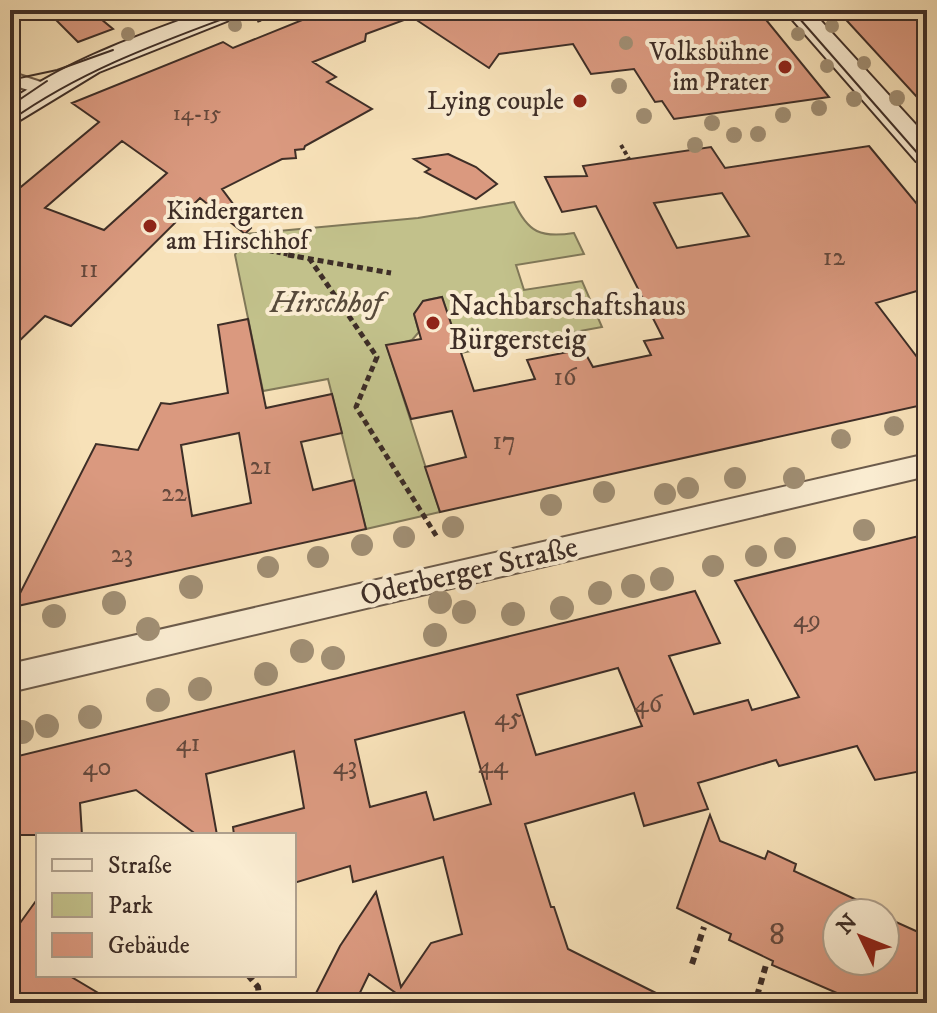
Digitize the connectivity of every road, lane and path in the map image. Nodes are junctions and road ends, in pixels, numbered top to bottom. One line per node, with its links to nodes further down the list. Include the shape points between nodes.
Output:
1 (55, 10): 4 (path)
2 (233, 10): 6 (main road, via 98,61)
3 (797, 10): 9 (main road)
4 (10, 18)
5 (10, 78): 6 (street)
6 (43, 89): 7 (main road)
7 (10, 114)
8 (621, 145): 10 (path)
9 (927, 155)
10 (629, 159)
11 (263, 250): 12 (path)
12 (309, 258): 13 (path); 15 (path, via 377,357 356,407)
13 (391, 273)
14 (927, 465): 16 (street, Oderberger Straße)
15 (437, 537)
16 (10, 678)
17 (704, 927): 18 (path)
18 (692, 964)
19 (766, 965): 21 (path)
20 (250, 977): 22 (path, via 258,987)
21 (757, 996)
22 (260, 1003)

